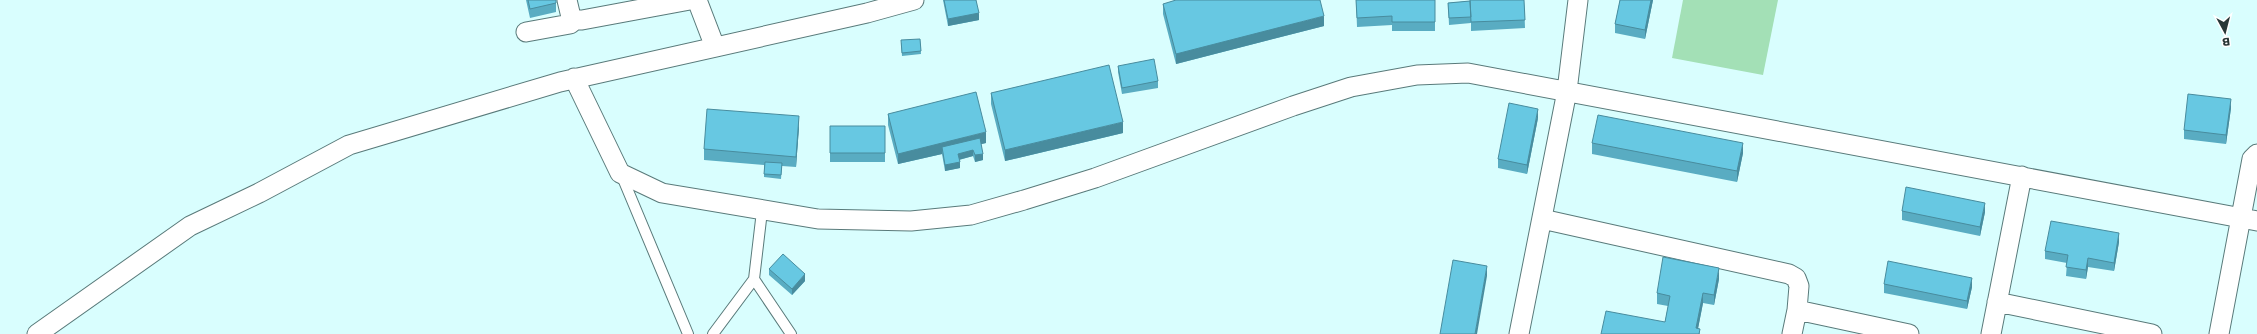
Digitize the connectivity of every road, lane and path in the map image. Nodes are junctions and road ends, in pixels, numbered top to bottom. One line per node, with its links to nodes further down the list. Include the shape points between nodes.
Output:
1 (567, 0): 6 (street, via 571,17)
2 (690, 0): 6 (street)
3 (697, 0): 8 (street)
4 (914, 0): 8 (street)
5 (1578, 0): 10 (street)
6 (576, 20): 7 (street, via 570,24)
7 (526, 32)
8 (715, 47): 9 (street)
9 (574, 78): 12 (street); 20 (street, via 349,145 190,226)
10 (1566, 91): 13 (street); 14 (street, via 1468,73 1417,75 1351,87 1095,178 972,215 896,221 818,219); 15 (street)
11 (2257, 154): 16 (street, via 2252,159)
12 (620, 173): 14 (street, via 662,193); 21 (lane)
13 (2022, 176): 16 (street); 18 (street)
14 (762, 211): 17 (lane)
15 (1542, 219): 19 (street, via 1789,274 1796,278 1799,286); 24 (street)
16 (2249, 220): 29 (street)
17 (754, 279): 22 (lane); 23 (lane)
18 (1997, 302): 27 (street); 28 (street)
19 (1796, 310): 25 (street); 26 (street)
20 (37, 334)
21 (688, 334)
22 (713, 334)
23 (791, 334)
24 (1519, 334)
25 (1792, 334)
26 (1908, 334)
27 (1991, 334)
28 (2152, 334)
29 (2219, 334)

